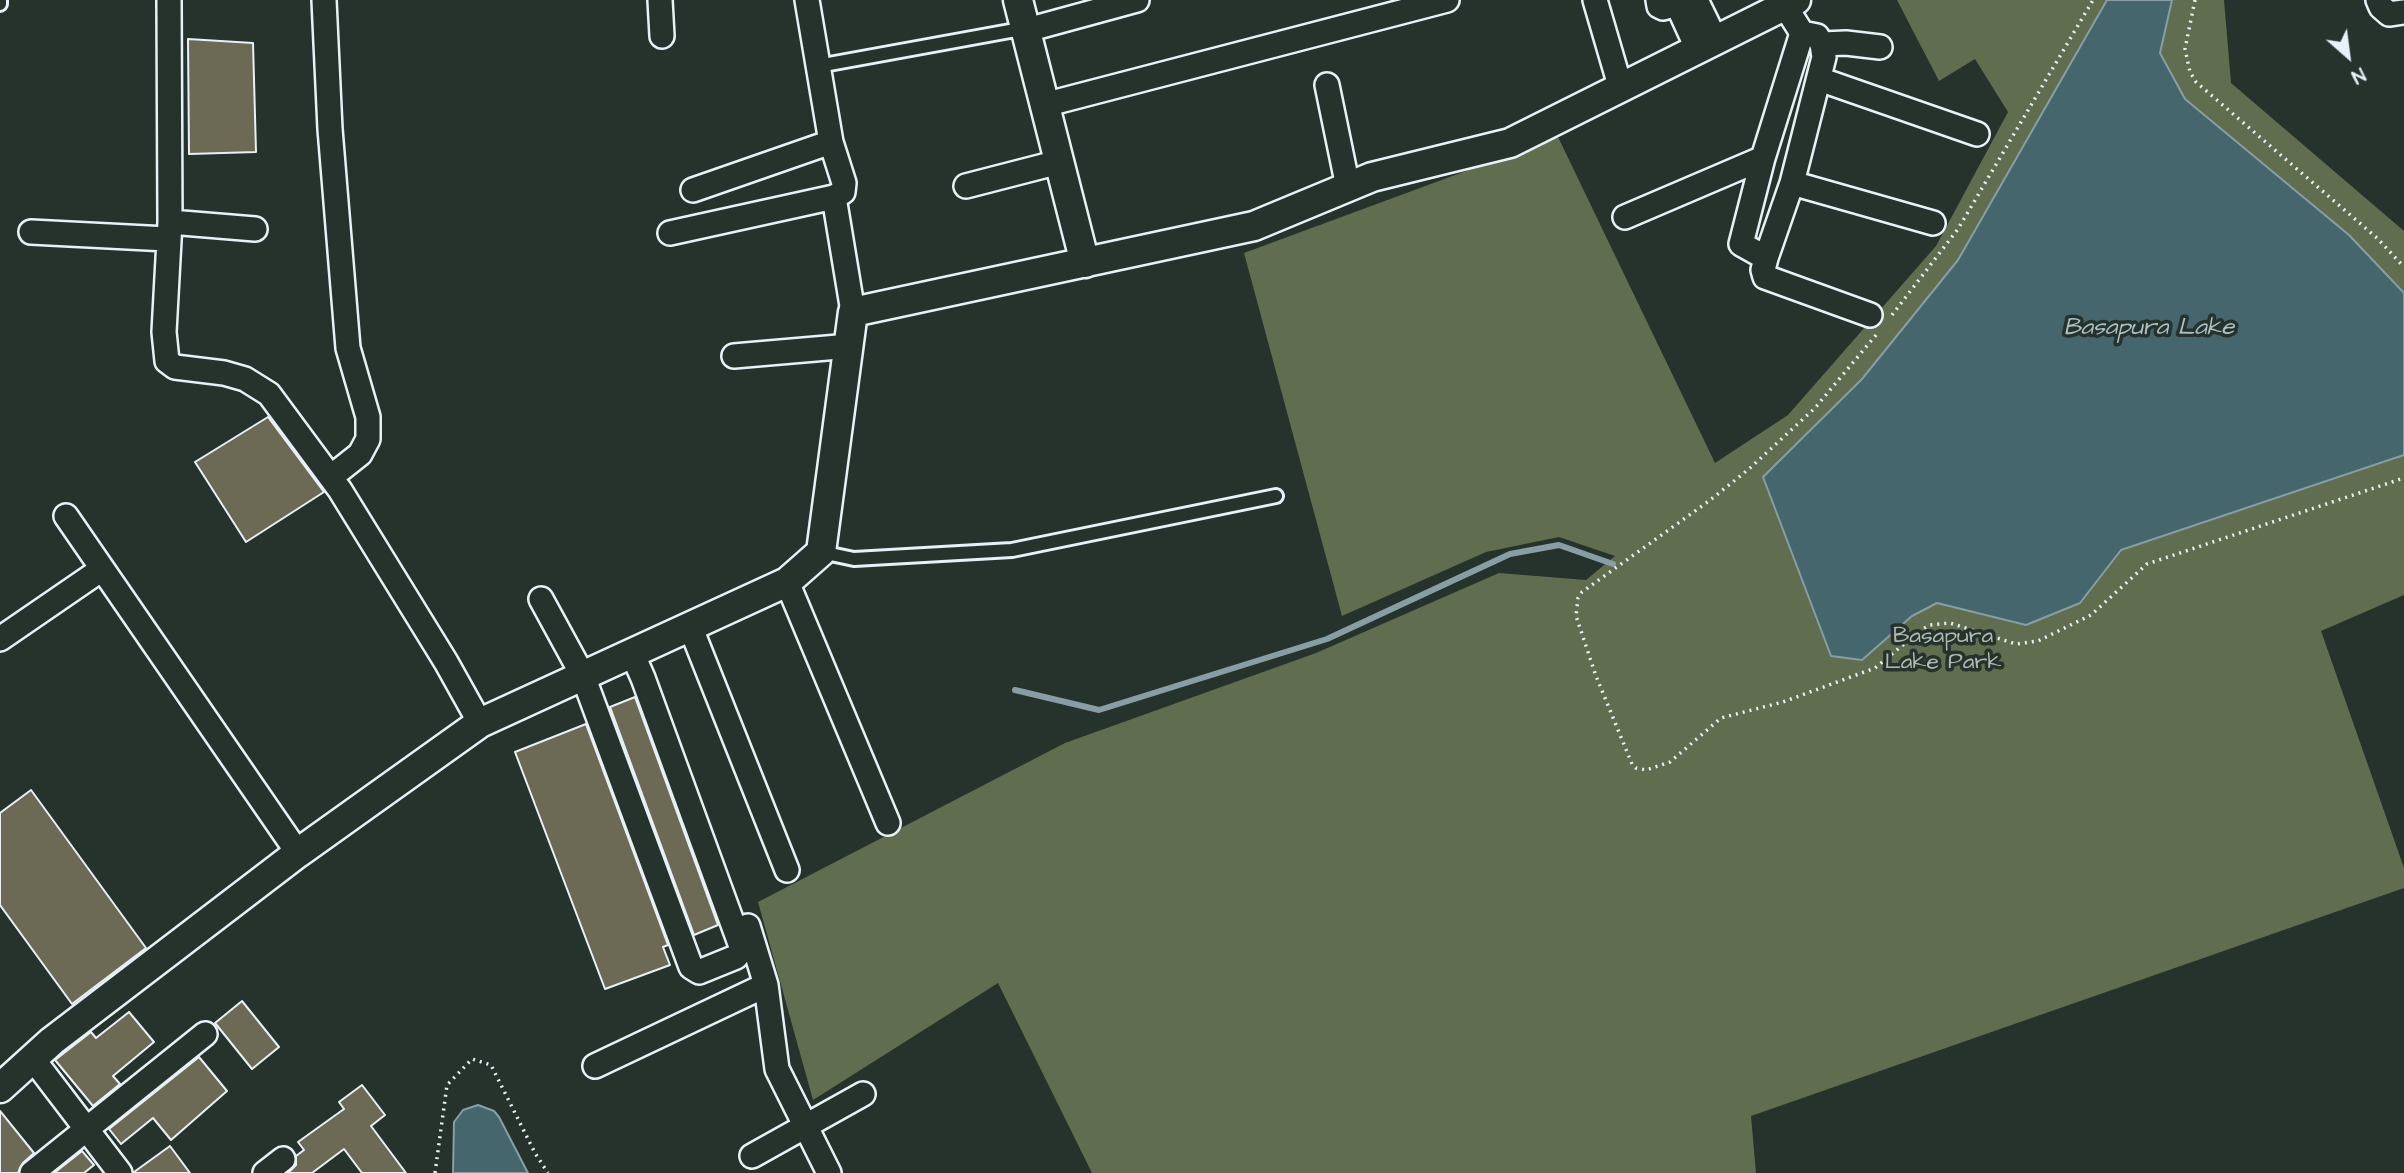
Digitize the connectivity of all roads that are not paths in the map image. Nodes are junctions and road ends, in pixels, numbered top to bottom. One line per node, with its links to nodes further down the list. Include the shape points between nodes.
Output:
1 (169, 0): 36 (street)
2 (324, 0): 45 (street, via 348,348 368,416 368,439 360,454)
3 (660, 0): 15 (street)
4 (807, 0): 19 (street)
5 (1018, 0): 13 (street)
6 (1137, 0): 13 (street)
7 (1447, 0): 23 (street)
8 (1595, 0): 22 (street)
9 (2378, 0): 12 (street, via 2389,14)
10 (1679, 1): 17 (street)
11 (1791, 3): 14 (street); 17 (street)
12 (2404, 12)
13 (1027, 30): 19 (lane); 23 (street)
14 (1802, 33): 16 (street, via 1817,36); 26 (street)
15 (662, 36)
16 (1822, 44): 18 (street); 20 (street)
17 (1707, 46): 22 (street)
18 (1880, 47)
19 (818, 66): 25 (street)
20 (1819, 79): 24 (street); 28 (street)
21 (1327, 85): 30 (street)
22 (1621, 89): 30 (street, via 1510,143)
23 (1044, 105): 27 (street)
24 (1977, 134)
25 (831, 142): 31 (street); 32 (street, via 844,183 843,192)
26 (1763, 158): 33 (street); 39 (street, via 1741,244)
27 (1059, 162): 29 (street); 40 (street)
28 (1792, 183): 34 (street); 39 (street)
29 (965, 186)
30 (1348, 187): 40 (street, via 1254,226)
31 (693, 190)
32 (834, 197): 38 (street); 41 (street)
33 (1625, 217)
34 (1933, 223)
35 (255, 229): 36 (street)
36 (169, 230): 37 (street); 45 (street, via 167,361 175,367 224,373 255,383 269,394)
37 (31, 232)
38 (670, 233)
39 (1766, 257): 42 (street, via 1765,277)
40 (1085, 262): 41 (street)
41 (853, 312): 43 (street)
42 (1881, 319)
43 (850, 346): 44 (street); 48 (street)
44 (734, 356)
45 (331, 477): 56 (street)
46 (1276, 496): 48 (lane, via 1012,550 854,559)
47 (66, 516): 49 (street)
48 (821, 552): 50 (street)
49 (102, 569): 53 (street); 58 (street)
50 (788, 582): 52 (street); 57 (street)
51 (541, 599): 55 (street)
52 (690, 626): 54 (street); 59 (street)
53 (0, 639)
54 (637, 651): 55 (street); 55 (street, via 742,949 736,957 699,972 691,967); 60 (street, via 748,926)
55 (583, 676): 56 (street)
56 (480, 723): 58 (street)
57 (888, 823)
58 (298, 853): 62 (street)
59 (787, 870)
60 (766, 985): 63 (street); 66 (street, via 777,1069)
61 (205, 1034): 67 (street)
62 (33, 1059): 64 (street); 67 (street)
63 (595, 1066)
64 (2, 1081)
65 (863, 1094): 66 (street)
66 (805, 1126): 68 (street); 71 (street)
67 (87, 1129): 69 (street); 70 (street)
68 (752, 1156)
69 (32, 1173)
70 (120, 1173)
71 (830, 1173)

